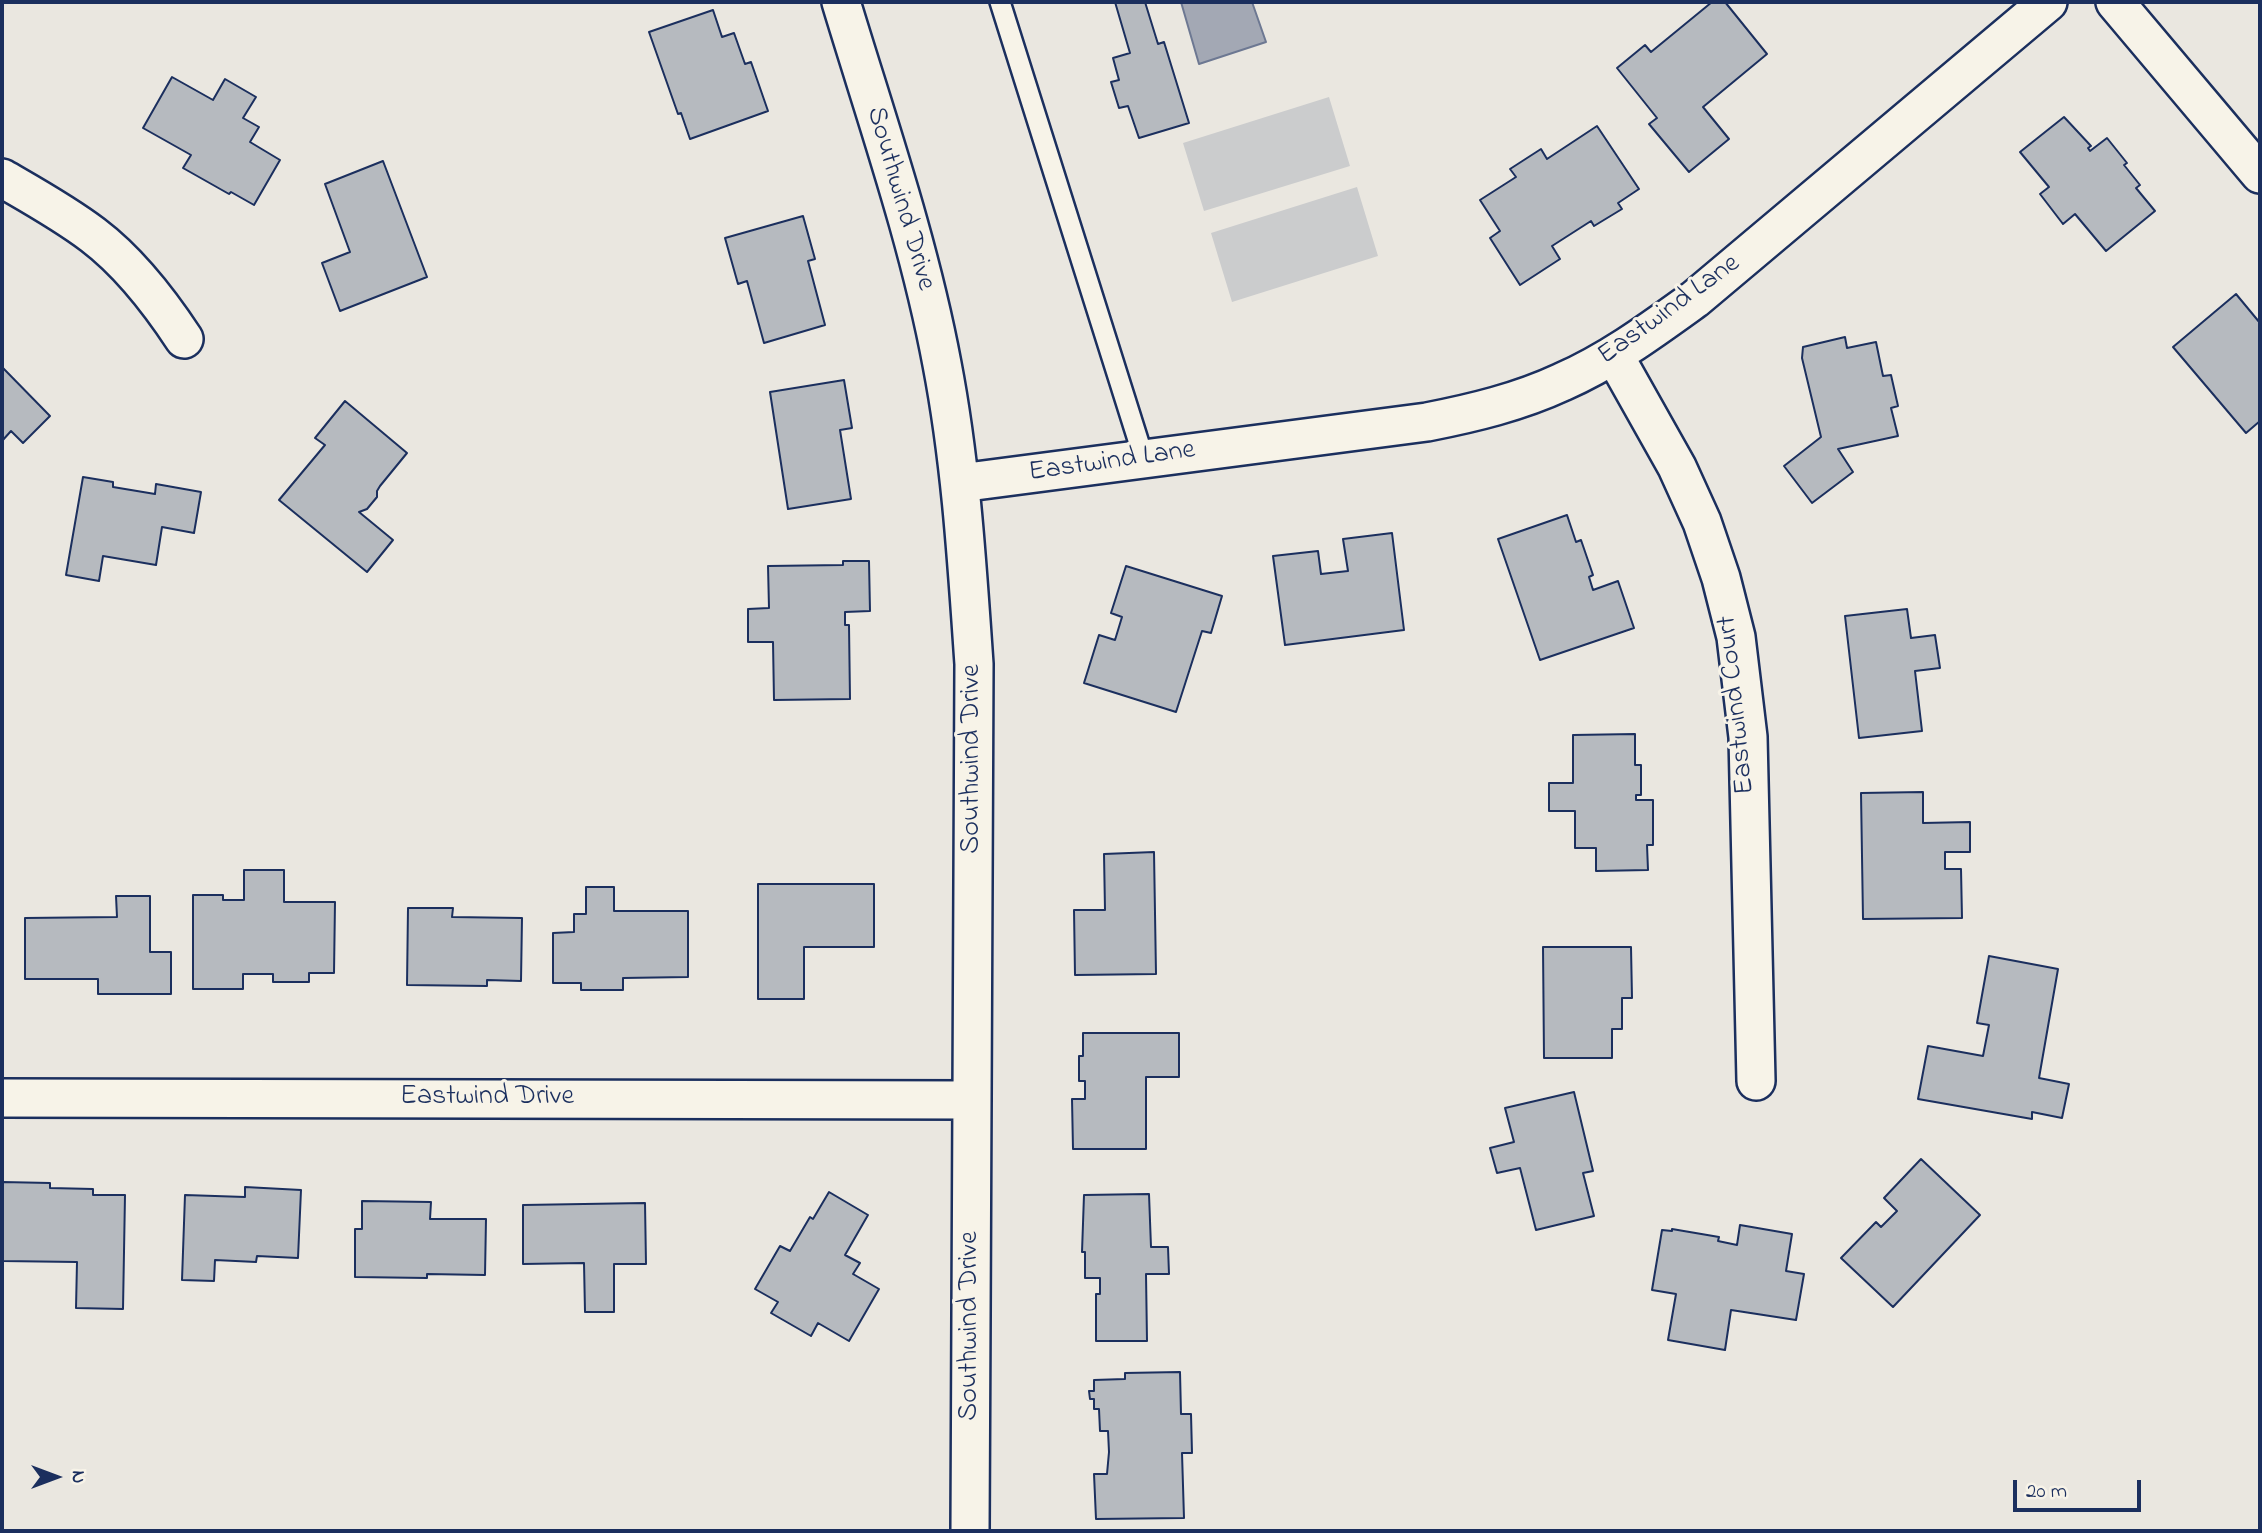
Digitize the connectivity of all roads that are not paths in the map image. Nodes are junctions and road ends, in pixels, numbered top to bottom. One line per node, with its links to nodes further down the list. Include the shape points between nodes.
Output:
1 (841, 2): 10 (street, Southwind Drive, via 930,306)
2 (1000, 2): 9 (lane)
3 (2048, 2): 8 (street, Eastwind Lane, via 1695,299)
4 (2115, 2): 5 (street)
5 (2260, 174)
6 (2, 178): 7 (street, via 64,214 105,245 143,282)
7 (184, 340)
8 (1614, 355): 9 (street, Eastwind Lane, via 1543,390 1465,414); 11 (street, Eastwind Court, via 1677,467 1702,522 1736,637 1748,737)
9 (1144, 459): 10 (street, Eastwind Lane)
10 (960, 483): 13 (street, Southwind Drive, via 974,663)
11 (1756, 1081)
12 (2, 1098): 13 (street, Eastwind Drive)
13 (972, 1100): 14 (street, Southwind Drive)
14 (970, 1531)

